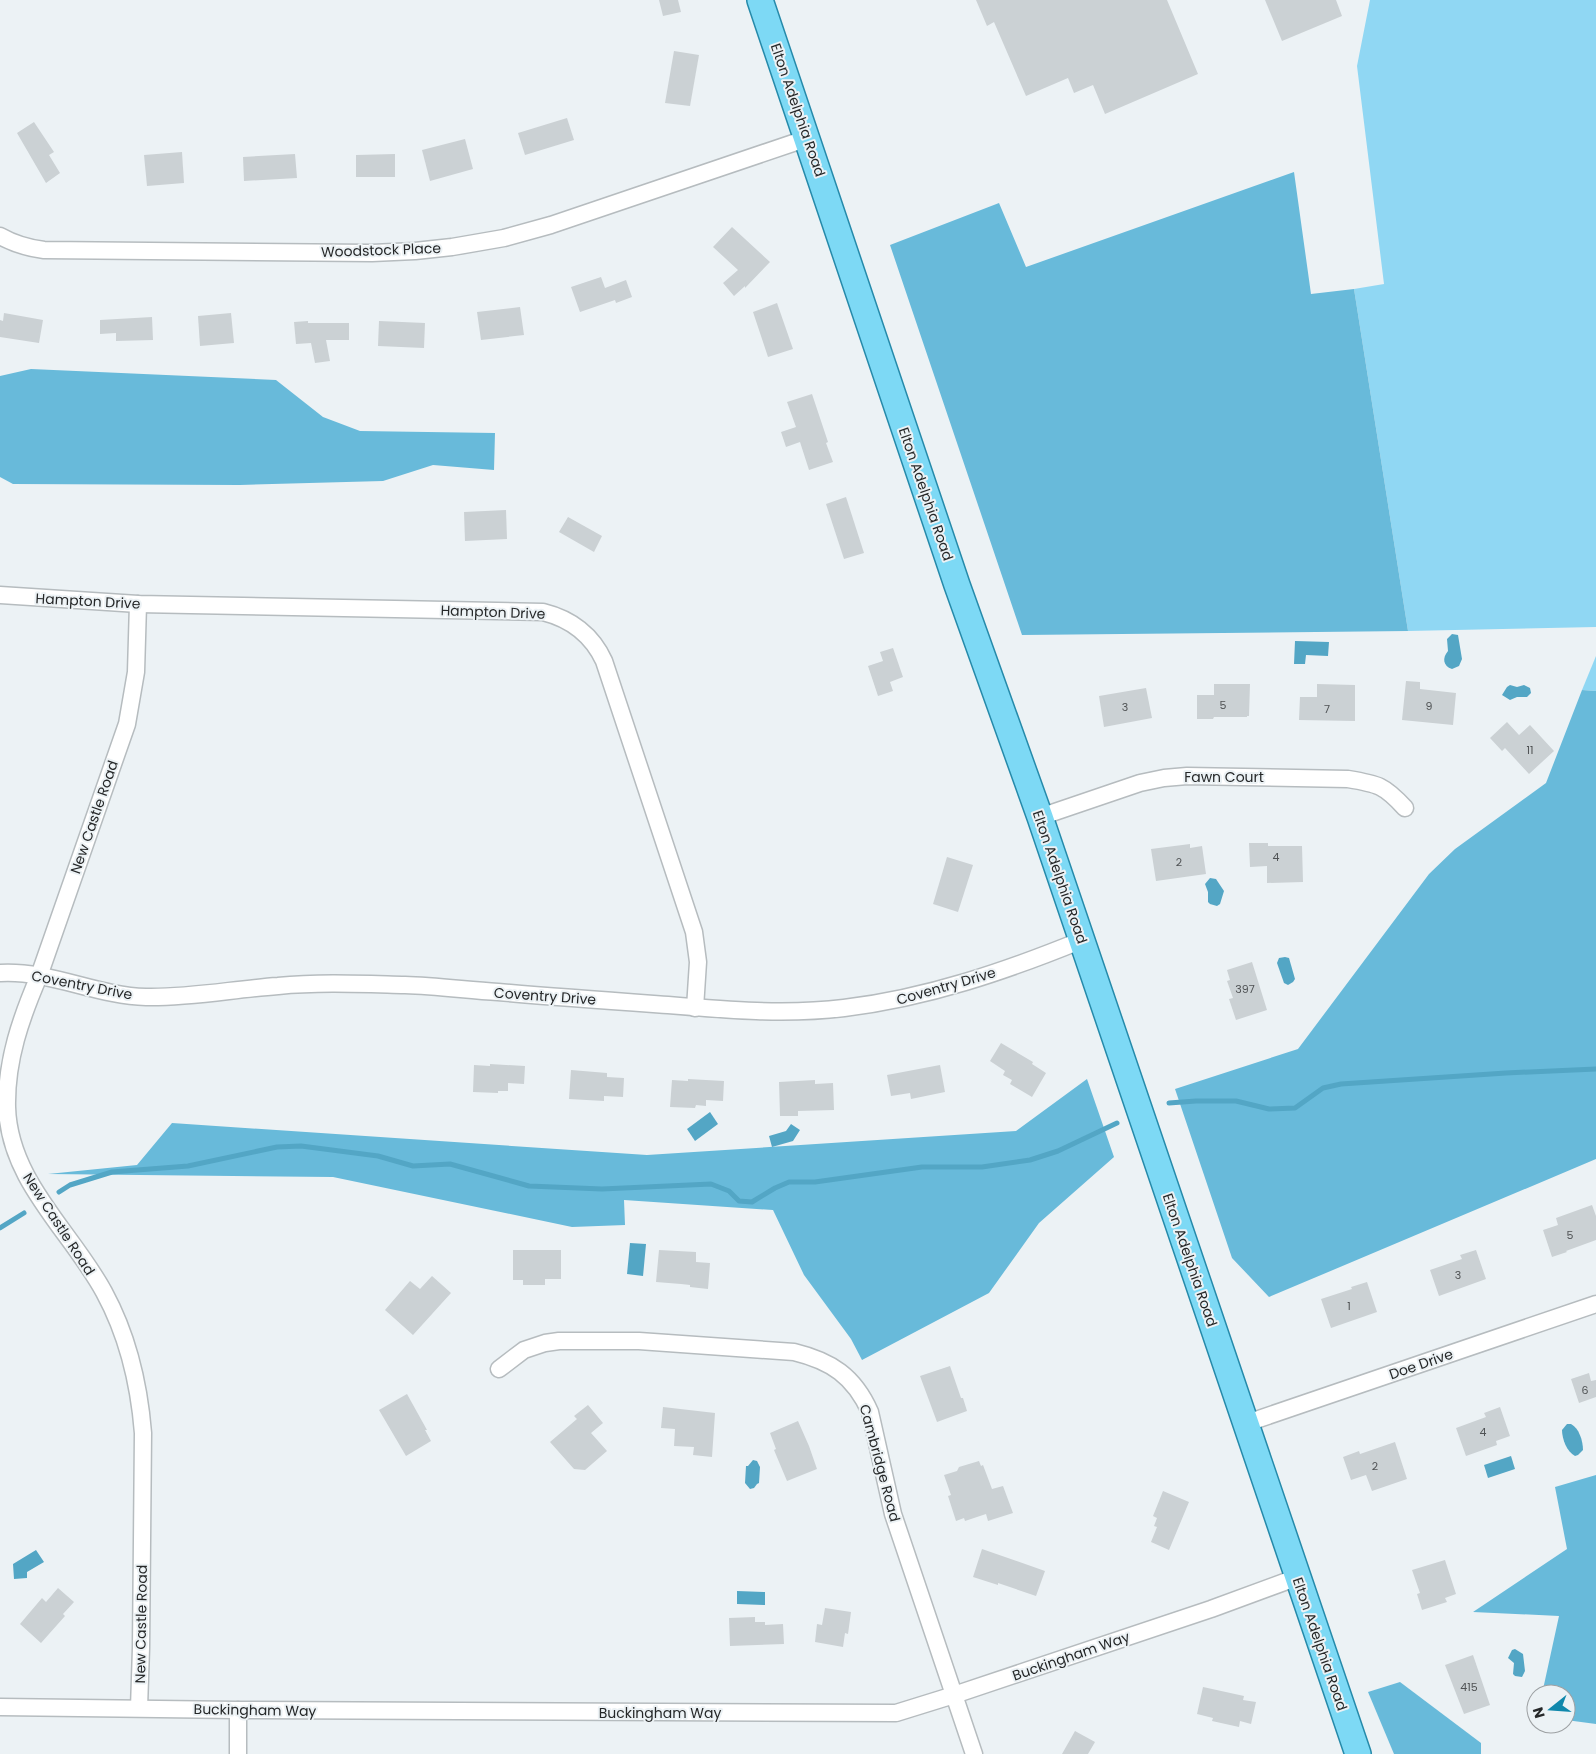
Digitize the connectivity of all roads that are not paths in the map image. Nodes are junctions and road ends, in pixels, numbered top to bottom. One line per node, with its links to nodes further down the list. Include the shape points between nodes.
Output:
1 (760, 0): 2 (main road, Elton Adelphia Road)
2 (808, 138): 3 (street, Woodstock Place, via 551,226 452,247 372,253 44,250 31,249); 7 (main road, Elton Adelphia Road, via 957,585)
3 (0, 236)
4 (0, 595): 5 (street, Hampton Drive)
5 (138, 604): 10 (street, New Castle Road, via 136,672 127,724); 11 (street, Hampton Drive, via 544,612 575,625 591,640 604,661 694,932 698,962)
6 (1405, 808): 7 (street, Fawn Court, via 1387,789 1348,779 1187,776 1140,783)
7 (1040, 817): 8 (main road, Elton Adelphia Road)
8 (1082, 940): 11 (street, Coventry Drive, via 952,987 889,1002 799,1011); 14 (main road, Elton Adelphia Road)
9 (0, 973): 10 (street, Coventry Drive)
10 (39, 976): 11 (street, Coventry Drive, via 145,997 282,985 410,985); 18 (street, New Castle Road, via 10,1059 9,1126 26,1175 104,1292 134,1368 143,1433)
11 (695, 1008)
12 (1596, 1304): 14 (street, Doe Drive)
13 (499, 1369): 16 (street, Cambridge Road, via 524,1350 545,1343 619,1341 794,1352 815,1357 837,1368 851,1381 870,1412 893,1514)
14 (1246, 1423): 15 (main road, Elton Adelphia Road)
15 (1298, 1577): 16 (street, Buckingham Way); 22 (main road, Elton Adelphia Road)
16 (954, 1695): 19 (street, Buckingham Way, via 905,1711 882,1714); 21 (street, Cambridge Road)
17 (0, 1707): 18 (street, Buckingham Way)
18 (139, 1708): 19 (street, Buckingham Way)
19 (238, 1710): 20 (street)
20 (238, 1754)
21 (974, 1754)
22 (1358, 1754)

